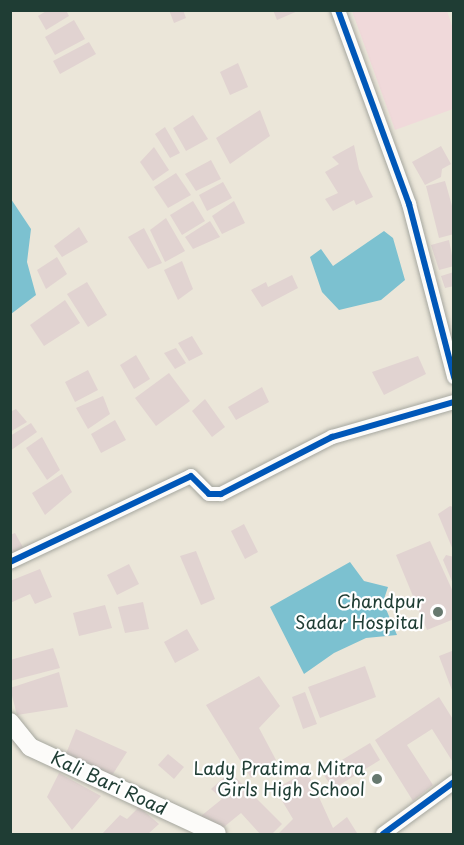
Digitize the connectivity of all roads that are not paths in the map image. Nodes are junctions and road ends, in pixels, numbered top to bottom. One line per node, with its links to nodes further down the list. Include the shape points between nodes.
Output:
1 (338, 10): 2 (street, via 410,204)
2 (453, 377)
3 (453, 402): 4 (street, via 332,437 221,494 209,494 191,476)
4 (10, 562)
5 (10, 722): 7 (main road, Kali Bari Road, via 30,747)
6 (453, 782): 8 (street)
7 (217, 834)
8 (383, 834)

